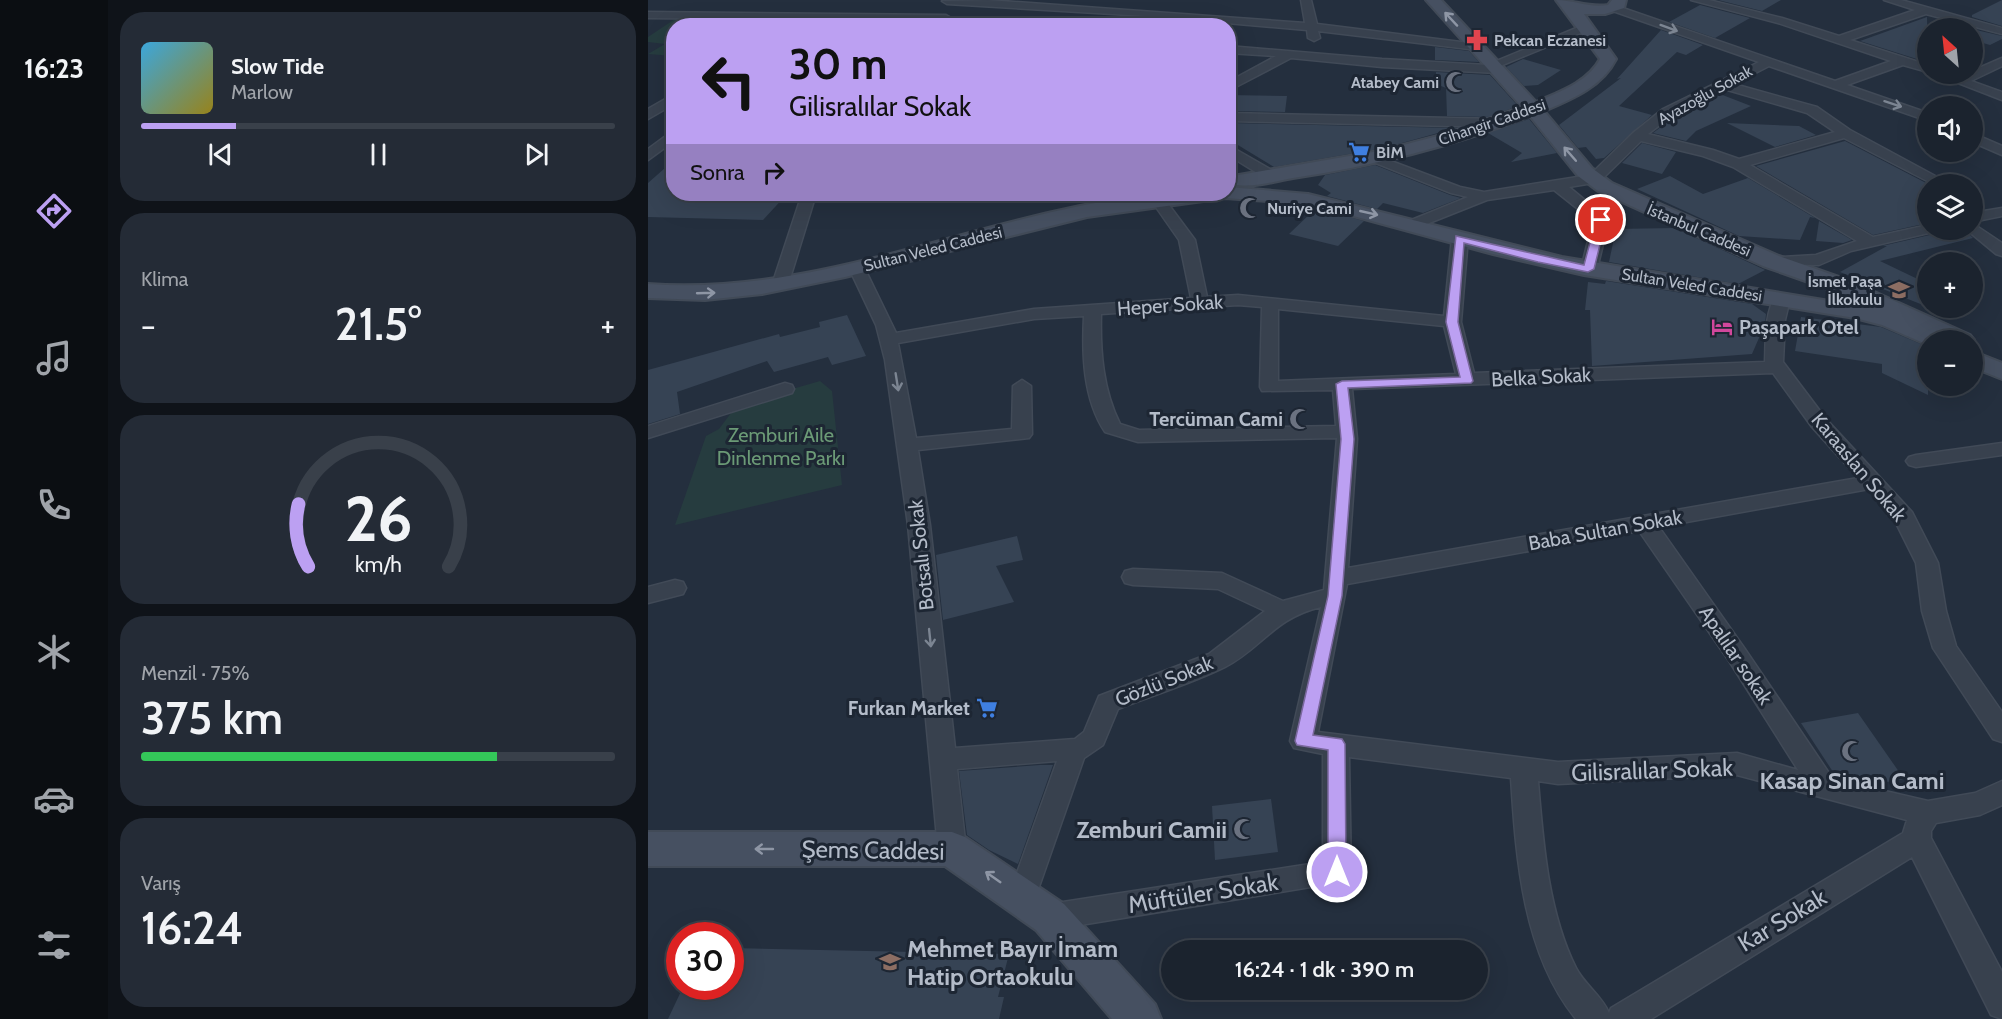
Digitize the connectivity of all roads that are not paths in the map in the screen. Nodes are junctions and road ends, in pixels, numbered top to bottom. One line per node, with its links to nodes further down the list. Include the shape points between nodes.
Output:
1 (947, 0): 19 (street); 20 (street)
2 (1306, 0): 23 (street)
3 (1433, 0): 27 (main road, İstanbul Caddesi, one-way to 3)
4 (1696, 0): 7 (street)
5 (1889, 0): 11 (street)
6 (1639, 1): 9 (main road, Cihangir Caddesi)
7 (1715, 1): 26 (street)
8 (1567, 3): 9 (main road, Cihangir Caddesi); 24 (main road, Cihangir Caddesi)
9 (1615, 5): 24 (main road); 33 (street, one-way to 33)
10 (771, 6): 14 (street)
11 (1926, 10): 25 (street); 26 (street)
12 (648, 15): 13 (street)
13 (669, 16): 14 (street); 16 (street)
14 (757, 17): 15 (street)
15 (797, 17): 18 (street)
16 (666, 18)
17 (666, 18): 22 (street)
18 (827, 18)
19 (947, 18)
20 (1161, 18)
21 (1236, 22): 23 (street)
22 (655, 26)
23 (1313, 27): 27 (street); 30 (street)
24 (1586, 27): 35 (street); 43 (main road, Cihangir Caddesi, via 1608,59 1600,74)
25 (2002, 31)
26 (1841, 39): 31 (street)
27 (1477, 47): 35 (main road, İstanbul Caddesi)
28 (1236, 50): 29 (street)
29 (1289, 54): 30 (street); 37 (street)
30 (1315, 56): 35 (street)
31 (1902, 61): 34 (street); 40 (street)
32 (2002, 62): 36 (street)
33 (1766, 63): 38 (street, Ayazoğlu Sokak); 40 (street)
34 (1917, 66)
35 (1495, 67): 43 (main road, İstanbul Caddesi)
36 (1983, 71)
37 (1236, 83)
38 (1722, 84): 44 (street); 53 (street, Ayazoğlu Sokak, via 1668,112)
39 (1972, 84): 41 (street)
40 (1832, 95): 44 (street); 45 (street, one-way to 45, via 1854,92)
41 (2002, 96)
42 (666, 103): 46 (street)
43 (1533, 109): 49 (main road, Cihangir Caddesi); 51 (main road, İstanbul Caddesi)
44 (1812, 111): 52 (street)
45 (1917, 113)
46 (648, 115)
47 (1236, 117): 49 (street)
48 (648, 123): 50 (street)
49 (1499, 123): 51 (main road, via 1532,124); 59 (main road, Cihangir Caddesi)
50 (666, 124)
51 (1551, 132): 64 (main road, İstanbul Caddesi, one-way to 51)
52 (1845, 133): 60 (street); 62 (street)
53 (1638, 136): 60 (street); 64 (street, Ayazoğlu Sokak)
54 (666, 141): 58 (street)
55 (1983, 143): 56 (street)
56 (2002, 151)
57 (1236, 154): 63 (street)
58 (648, 156)
59 (1370, 158): 61 (main road, Cihangir Caddesi); 68 (street, via 1456,190)
60 (1738, 164): 81 (street)
61 (1325, 168): 63 (main road); 74 (main road, via 1302,177 1301,188)
62 (1924, 174)
63 (1272, 176): 65 (main road)
64 (1594, 179): 66 (street); 83 (main road, İstanbul Caddesi, via 1623,197)
65 (1236, 180)
66 (1558, 186): 68 (street); 85 (street, via 1601,220)
67 (1236, 193): 74 (main road, Sultan Veled Caddesi)
68 (1484, 196): 77 (street)
69 (807, 201): 87 (street)
70 (1101, 201): 87 (main road, Sultan Veled Caddesi, via 1004,220)
71 (1153, 201): 84 (main road, Sultan Veled Caddesi, via 1057,219)
72 (1159, 201): 91 (street, via 1187,240)
73 (1983, 205): 75 (street)
74 (1340, 206): 77 (main road, Sultan Veled Caddesi, one-way to 77)
75 (2000, 212): 76 (street)
76 (1983, 216)
77 (1414, 224): 80 (main road, Sultan Veled Caddesi)
78 (1917, 231): 81 (street)
79 (1983, 236): 82 (street)
80 (1460, 238): 85 (main road, Sultan Veled Caddesi); 94 (street)
81 (1870, 242): 83 (street, via 1819,260)
82 (2002, 251)
83 (1771, 261): 88 (main road, via 1776,270 1774,278); 95 (main road, İstanbul Caddesi, via 1842,286)
84 (857, 268): 87 (main road, Sultan Veled Caddesi); 97 (street, Botsalı Sokak)
85 (1588, 269): 88 (main road, Sultan Veled Caddesi)
86 (648, 273): 87 (main road, Sultan Veled Caddesi)
87 (782, 279): 89 (main road, Sultan Veled Caddesi, one-way to 87, via 696,294)
88 (1723, 289): 90 (main road, Sultan Veled Caddesi)
89 (648, 291)
90 (1782, 299): 96 (main road, Sultan Veled Caddesi, via 1866,313); 101 (street, via 1775,341 1774,362)
91 (1200, 302): 92 (street, Heper Sokak); 93 (street, Heper Sokak)
92 (1270, 303): 94 (street, Heper Sokak); 104 (street, Belka Sokak, via 1269,387)
93 (1093, 310): 97 (street, Heper Sokak, via 1034,314); 108 (street, via 1091,356 1103,413 1112,428 1138,436)
94 (1452, 322): 103 (street)
95 (1940, 330)
96 (1917, 332)
97 (889, 339): 109 (street, Botsalı Sokak, one-way to 109)
98 (1983, 350): 99 (main road)
99 (2002, 359)
100 (1983, 363): 102 (main road)
101 (1778, 367): 103 (street, Belka Sokak); 112 (street, Karaaslan Sokak, via 1819,423)
102 (2002, 372)
103 (1467, 381): 104 (street, Belka Sokak)
104 (1342, 384): 108 (street)
105 (1022, 386): 109 (street, via 1022,434)
106 (785, 389): 107 (street)
107 (648, 432)
108 (1347, 432): 115 (street)
109 (907, 446): 122 (street, Botsalı Sokak, one-way to 122, via 919,525)
110 (2002, 449): 111 (street)
111 (1916, 461)
112 (1873, 482): 113 (street, Baba Sultan Sokak); 119 (street, Karaaslan Sokak, via 1901,512 1927,563 1934,611 1945,648)
113 (1645, 523): 115 (street, Baba Sultan Sokak); 124 (street, Apalılar sokak)
114 (1133, 577): 118 (street, via 1222,581)
115 (1336, 587): 118 (street, Gözlü Sokak); 120 (street, Gilisralılar Sokak, via 1303,741)
116 (675, 588): 117 (street)
117 (648, 595)
118 (1284, 611): 121 (street, Gözlü Sokak, via 1218,660 1108,703 1094,738)
119 (2002, 732)
120 (1336, 744): 123 (street, Gilisralılar Sokak); 129 (street, Müftüler Sokak, via 1337,872)
121 (1074, 750): 122 (street); 129 (street)
122 (942, 760): 128 (street, Botsalı Sokak)
123 (1524, 769): 124 (street, Gilisralılar Sokak, via 1558,773 1737,764); 132 (street, via 1528,834 1541,903 1564,975)
124 (1824, 788): 126 (street, Gilisralılar Sokak)
125 (2000, 797): 126 (street, Gilisralılar Sokak)
126 (1923, 826): 130 (street); 133 (street, Kar Sokak)
127 (648, 849): 128 (main road, Şems Caddesi, one-way to 127)
128 (952, 849): 129 (main road, Şems Caddesi, one-way to 128)
129 (1036, 908): 131 (main road, Şems Caddesi)
130 (2002, 1004)
131 (1140, 1019)
132 (1596, 1019)
133 (1622, 1019)

